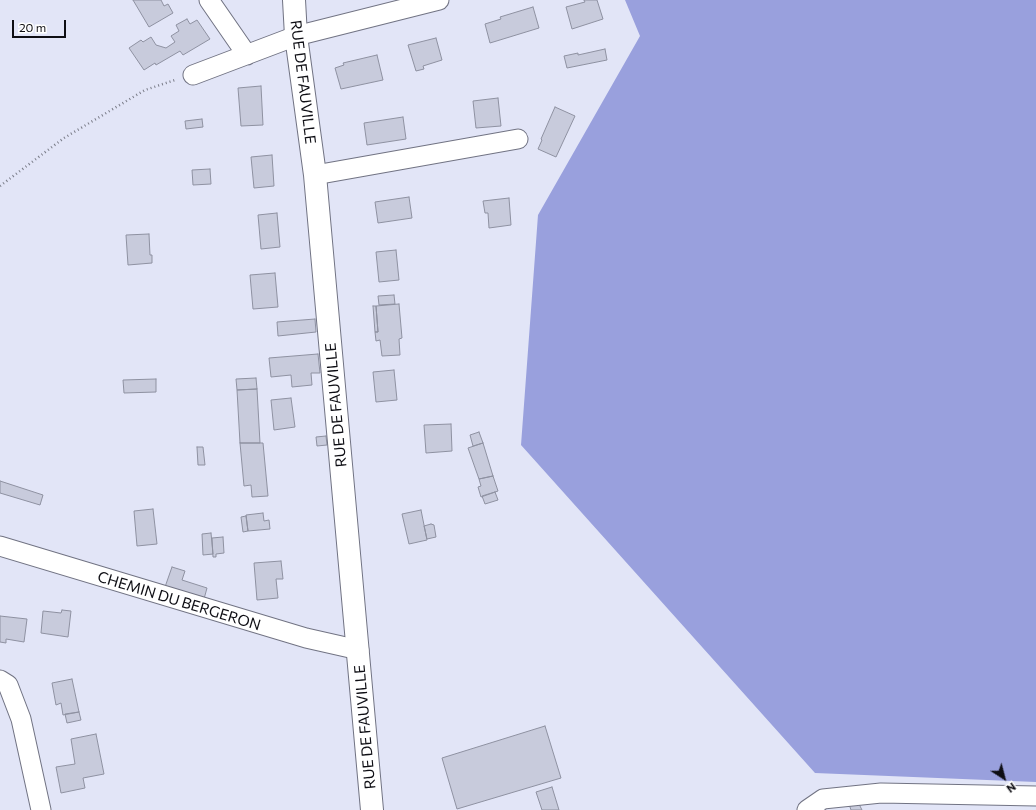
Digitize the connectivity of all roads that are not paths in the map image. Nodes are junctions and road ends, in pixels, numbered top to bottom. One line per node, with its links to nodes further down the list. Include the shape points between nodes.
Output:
1 (209, 0): 5 (street)
2 (294, 0): 4 (main road, RUE DE FAUVILLE)
3 (439, 0): 4 (street)
4 (296, 36): 5 (street); 8 (main road, RUE DE FAUVILLE)
5 (247, 55): 6 (street)
6 (193, 75)
7 (518, 139): 8 (street)
8 (315, 175): 10 (main road, RUE DE FAUVILLE)
9 (0, 546): 10 (street, CHEMIN DU BERGERON, via 306,638)
10 (359, 650): 14 (main road, RUE DE FAUVILLE)
11 (0, 680): 13 (street, via 8,685 21,718)
12 (1036, 796): 15 (street, via 881,793 823,799)
13 (41, 810)
14 (372, 810)
15 (807, 810)

